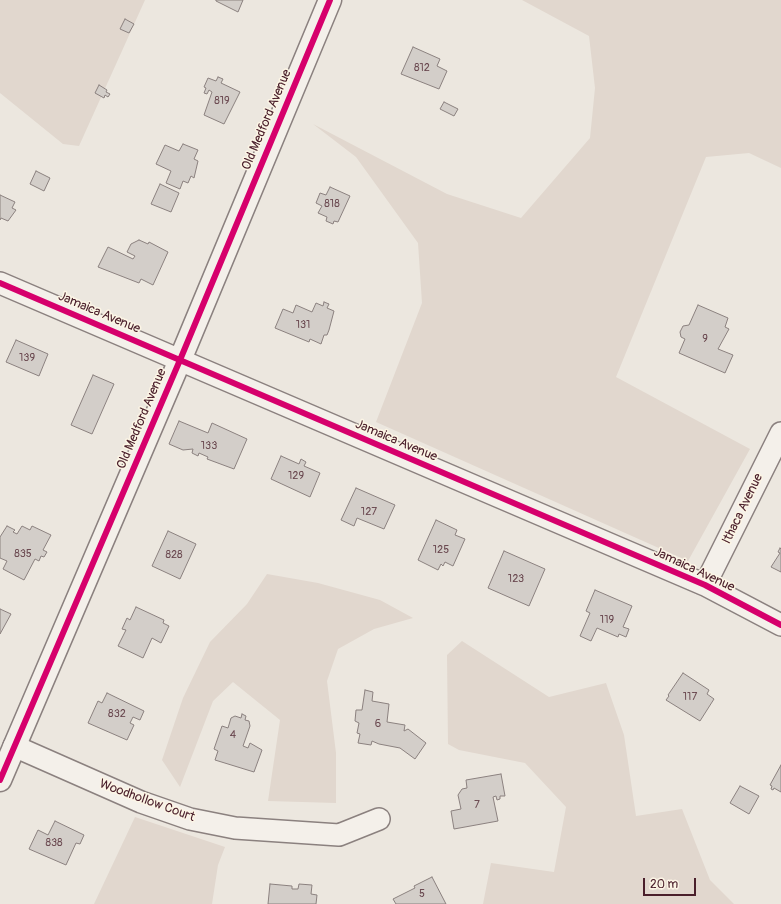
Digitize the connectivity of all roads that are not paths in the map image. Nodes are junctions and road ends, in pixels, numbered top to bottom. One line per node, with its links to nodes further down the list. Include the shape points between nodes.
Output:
1 (330, 0): 3 (street, Old Medford Avenue)
2 (0, 283): 3 (street, Jamaica Avenue)
3 (180, 360): 5 (street, Jamaica Avenue); 7 (street, Old Medford Avenue)
4 (781, 433): 5 (street, Ithaca Avenue)
5 (705, 585): 6 (street, Jamaica Avenue)
6 (781, 625)
7 (14, 746): 8 (street, Old Medford Avenue); 9 (street, Woodhollow Court, via 141,802 190,819 235,828 338,835)
8 (0, 780)
9 (379, 820)

